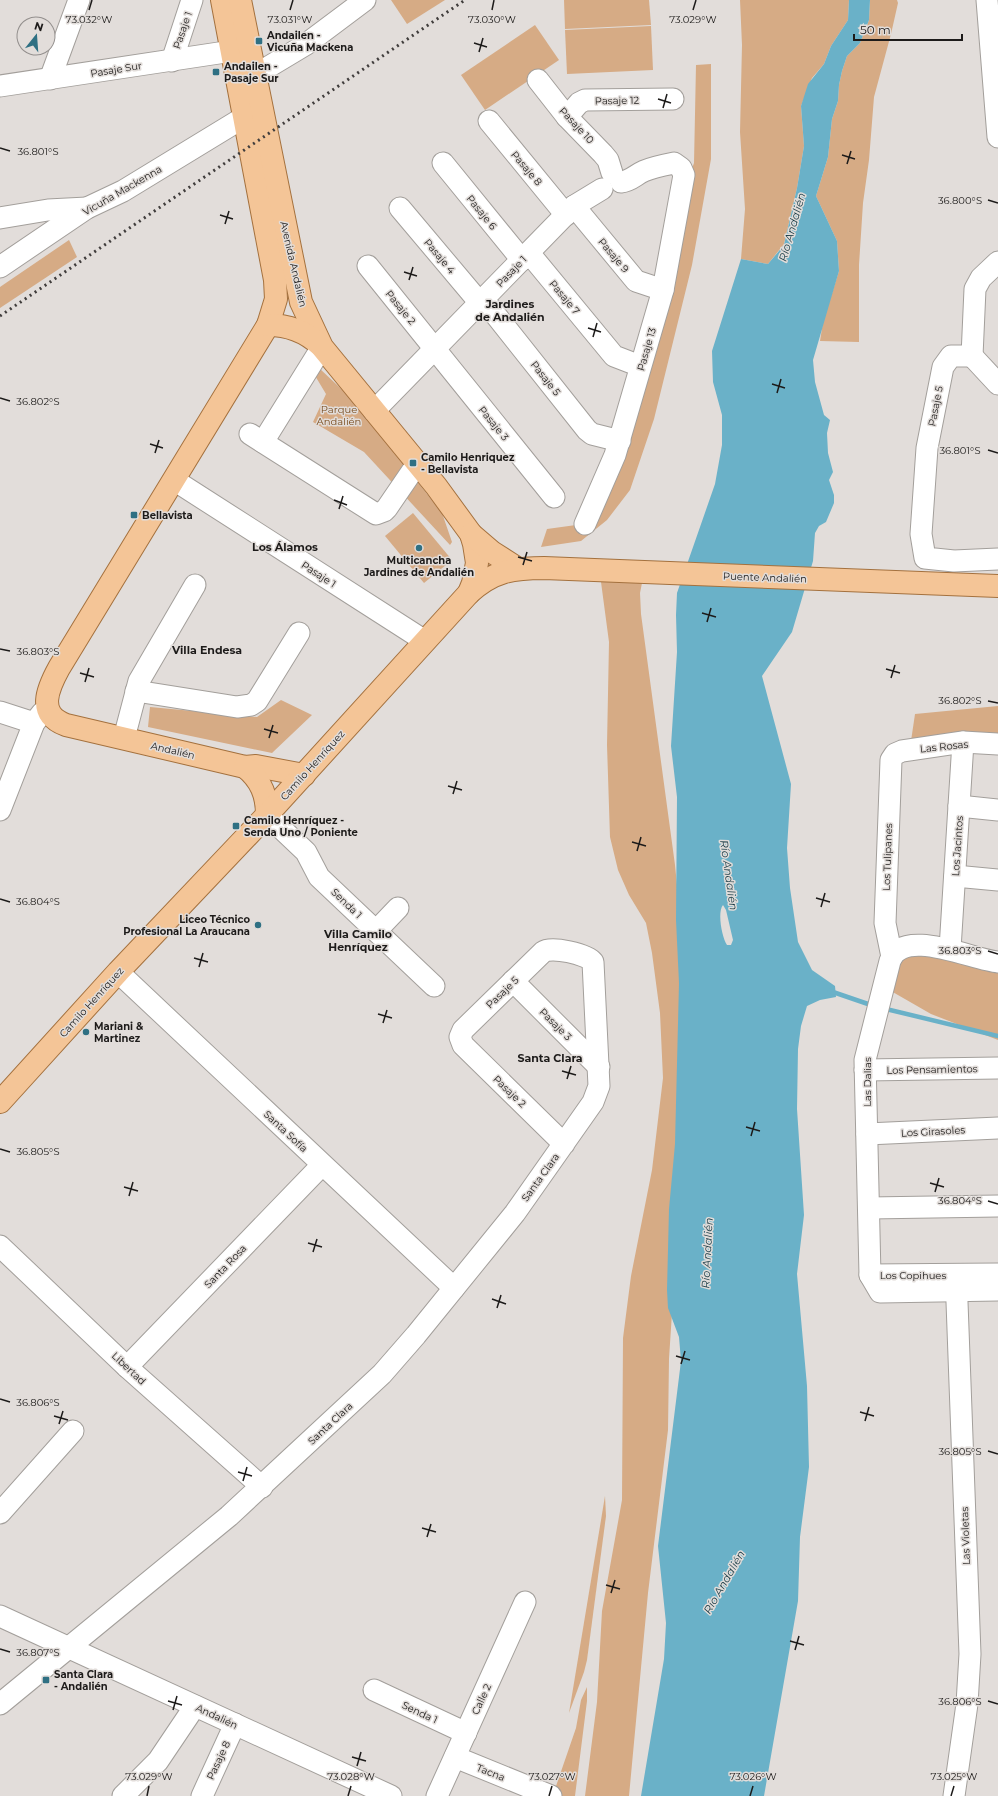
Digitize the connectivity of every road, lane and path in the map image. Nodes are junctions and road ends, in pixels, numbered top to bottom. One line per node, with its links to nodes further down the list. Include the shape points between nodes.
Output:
1 (78, 0): 11 (street)
2 (192, 0): 8 (street, Pasaje 1)
3 (222, 0): 7 (main road, Avenida Andalién)
4 (240, 0): 10 (main road, Avenida Andalién)
5 (365, 0): 10 (street, via 305,45)
6 (987, 0): 9 (street)
7 (232, 51): 8 (street, Pasaje Sur); 15 (main road, Avenida Andalién)
8 (172, 61): 11 (street, Pasaje Sur)
9 (995, 65): 18 (street)
10 (255, 75): 34 (main road, Avenida Andalién, via 301,302)
11 (50, 79): 13 (street, Pasaje Sur)
12 (538, 80): 16 (street, Pasaje 10)
13 (0, 86)
14 (673, 99): 16 (street, Pasaje 12, via 585,100)
15 (246, 116): 22 (street, Vicuña Mackenna, via 123,191); 33 (main road, Avenida Andalién, via 275,280 276,299)
16 (567, 117): 21 (street, Pasaje 10, via 608,160)
17 (489, 121): 24 (street, Pasaje 8)
18 (998, 137)
19 (443, 163): 27 (street, Pasaje 6)
20 (681, 168): 21 (street, Pasaje 1, via 674,163 642,172 631,180); 31 (street, Pasaje 13, via 684,175)
21 (612, 181): 24 (street, Pasaje 1)
22 (87, 208): 25 (street, via 48,210); 30 (street, Vicuña Mackenna)
23 (400, 208): 32 (street, Pasaje 4)
24 (570, 211): 27 (street, Pasaje 1); 31 (street, Pasaje 9, via 636,281)
25 (0, 218)
26 (998, 244): 28 (street, via 995,250)
27 (525, 256): 32 (street, Pasaje 1); 37 (street, Pasaje 7, via 614,356)
28 (998, 260): 36 (street, via 974,289)
29 (368, 266): 35 (street, Pasaje 2)
30 (0, 267)
31 (663, 290): 37 (street, Pasaje 13)
32 (482, 301): 35 (street, Pasaje 1); 40 (street, Pasaje 5, via 587,430 592,434)
33 (268, 325): 34 (main road, via 293,328 314,339); 42 (main road)
34 (322, 347): 39 (main road, Avenida Andalién); 41 (street, via 257,438 376,514 387,508)
35 (435, 349): 39 (street, Pasaje 1); 43 (street, Pasaje 3)
36 (972, 356): 38 (street); 46 (street, Pasaje 5, via 951,356 943,367 927,448 921,534 925,558 954,561)
37 (640, 366): 40 (street, Pasaje 13)
38 (998, 384)
39 (374, 411): 41 (main road, Avenida Andalién)
40 (620, 441): 44 (street, Pasaje 13)
41 (417, 464): 45 (main road, Avenida Andalién)
42 (174, 480): 53 (street, Pasaje 1); 56 (main road, via 54,678)
43 (554, 497)
44 (585, 524)
45 (470, 534): 47 (main road); 51 (main road, Avenida Andalién, via 477,563)
46 (998, 559)
47 (517, 568): 48 (main road, Camilo Henríquez); 51 (main road, Camilo Henríquez, via 494,576)
48 (544, 568): 50 (main road, Puente Andalién)
49 (195, 585): 54 (street, via 146,668)
50 (992, 586)
51 (469, 594): 53 (main road, Camilo Henríquez)
52 (300, 633): 54 (street, via 261,695 251,705 237,706)
53 (425, 641): 62 (main road, Camilo Henríquez)
54 (136, 691): 57 (street)
55 (0, 712): 56 (street)
56 (41, 716): 57 (main road, Andalién); 64 (street)
57 (124, 738): 61 (main road, Andalién)
58 (963, 742): 59 (street, Las Rosas); 60 (street, Las Rosas, via 902,751); 63 (street, Los Jacintos)
59 (998, 744)
60 (893, 757): 72 (street, Los Tulipanes, via 890,764 885,923)
61 (245, 767): 62 (main road, Andalién); 66 (main road, via 263,789)
62 (304, 775): 66 (main road, Camilo Henríquez)
63 (959, 806): 65 (street); 67 (street, Los Jacintos)
64 (0, 810)
65 (998, 810)
66 (267, 816): 70 (street, Senda 1, via 303,848 319,876); 74 (main road, Camilo Henríquez)
67 (955, 876): 68 (street); 71 (street, Los Jacintos)
68 (998, 880)
69 (398, 908): 70 (street)
70 (376, 930): 76 (street, Senda 1)
71 (950, 949): 72 (street, via 914,945 901,948); 73 (street, via 978,959)
72 (892, 957): 79 (street, Las Dalias, via 865,1060)
73 (998, 962)
74 (118, 972): 81 (main road, Camilo Henríquez); 85 (street, Santa Sofía)
75 (513, 981): 77 (street, Pasaje 5); 80 (street, Pasaje 3); 80 (street, Pasaje 5, via 548,949 591,959)
76 (434, 986)
77 (460, 1037): 84 (street, Pasaje 2, via 463,1045)
78 (998, 1068): 79 (street, Los Pensamientos)
79 (865, 1070): 83 (street, Las Dalias)
80 (599, 1076): 84 (street, Santa Clara, via 593,1102)
81 (0, 1102)
82 (998, 1128): 83 (street, Los Girasoles)
83 (867, 1134): 87 (street, Las Dalias)
84 (564, 1144): 92 (street, Santa Clara, via 515,1212)
85 (322, 1165): 92 (street, Santa Sofía); 94 (street, Santa Rosa)
86 (998, 1206): 87 (street)
87 (869, 1208): 90 (street, Las Dalias)
88 (0, 1246): 94 (street, Libertad)
89 (998, 1274): 91 (street, Los Copihues)
90 (870, 1276): 91 (street, Los Copihues)
91 (956, 1283): 93 (street, Los Copihues); 112 (street, Las Violetas, via 970,1654 967,1704)
92 (454, 1288): 96 (street, Santa Clara, via 386,1369)
93 (998, 1290)
94 (127, 1367): 96 (street, Libertad)
95 (73, 1431): 97 (street)
96 (262, 1487): 100 (street, Santa Clara)
97 (0, 1513)
98 (525, 1602): 105 (street, Calle 2)
99 (0, 1616): 100 (street, Andalién)
100 (70, 1648): 102 (street, Santa Clara); 103 (street, Andalién)
101 (374, 1690): 105 (street, Senda 1)
102 (0, 1704)
103 (195, 1706): 104 (street, Andalién); 107 (street, via 158,1761)
104 (235, 1724): 108 (street, Pasaje 8); 109 (street, Andalién)
105 (466, 1733): 106 (street, Calle 2)
106 (455, 1757): 110 (street, Calle 2); 111 (street, Tacna)
107 (123, 1796)
108 (202, 1796)
109 (391, 1796)
110 (437, 1796)
111 (551, 1796)
112 (954, 1796)

